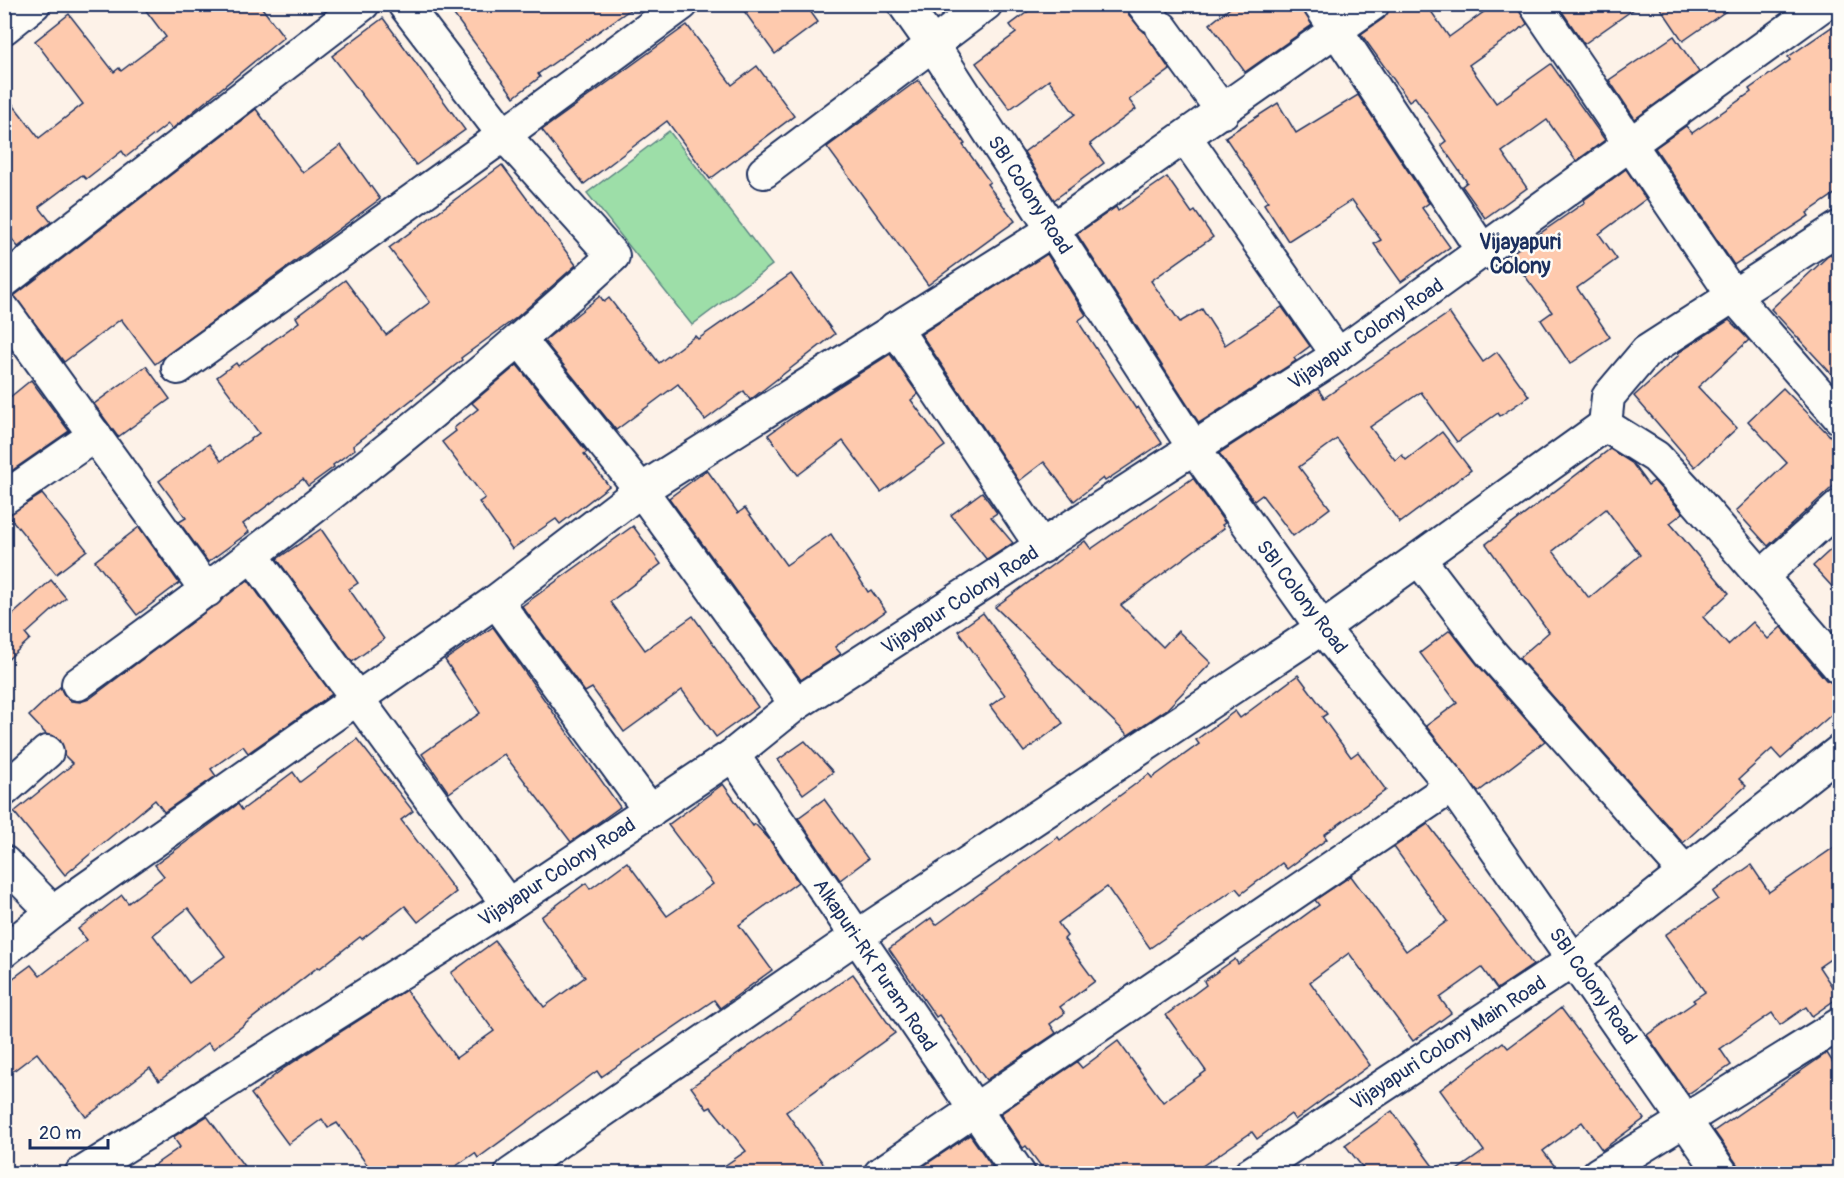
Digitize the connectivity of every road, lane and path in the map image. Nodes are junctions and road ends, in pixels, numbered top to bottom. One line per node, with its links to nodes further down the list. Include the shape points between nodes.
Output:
1 (363, 4): 23 (street)
2 (404, 4): 16 (street)
3 (682, 4): 16 (street)
4 (904, 4): 14 (street, SBI Colony Road)
5 (986, 4): 14 (street)
6 (1319, 4): 13 (street)
7 (1373, 4): 13 (street)
8 (1535, 4): 18 (street)
9 (1824, 4): 18 (street, Vijayapur Colony Road)
10 (31, 5): 12 (street)
11 (1152, 16): 15 (street)
12 (4, 28)
13 (1337, 31): 15 (street); 22 (street)
14 (933, 45): 19 (street); 21 (street, SBI Colony Road)
15 (1223, 112): 17 (street)
16 (504, 135): 27 (street, via 614,256); 29 (street)
17 (1185, 137): 21 (street); 28 (street)
18 (1631, 146): 22 (street, Vijayapur Colony Road); 24 (street)
19 (764, 172)
20 (1839, 227): 24 (street)
21 (1052, 230): 26 (street); 33 (street, SBI Colony Road)
22 (1484, 253): 28 (street, Vijayapur Colony Road)
23 (4, 281)
24 (1732, 294): 30 (street); 31 (street, via 1646,352 1608,397)
25 (4, 310): 32 (street)
26 (895, 328): 34 (street); 37 (street)
27 (521, 341): 34 (street); 38 (street)
28 (1338, 355): 33 (street, Vijayapur Colony Road)
29 (178, 368)
30 (1839, 418)
31 (1605, 425): 39 (street); 40 (street, via 1656,457)
32 (94, 435): 35 (street); 41 (street)
33 (1194, 448): 37 (street, Vijayapur Colony Road); 43 (street, SBI Colony Road)
34 (640, 490): 42 (street); 47 (street)
35 (4, 498)
36 (1839, 506): 40 (street)
37 (1042, 546): 47 (street, Vijayapur Colony Road)
38 (252, 555): 41 (street); 46 (street)
39 (1419, 559): 43 (street); 55 (street, via 1490,652)
40 (1761, 577): 44 (street)
41 (207, 591): 45 (street)
42 (496, 601): 46 (street); 53 (street)
43 (1322, 628): 51 (street, SBI Colony Road); 58 (street)
44 (1839, 668)
45 (78, 684)
46 (357, 700): 56 (street); 57 (street)
47 (796, 704): 50 (street, Vijayapur Colony Road)
48 (1839, 750): 55 (street, Vijayapuri Colony Main Road)
49 (46, 752): 52 (street)
50 (733, 755): 53 (street, Vijayapur Colony Road); 58 (street, Alkapuri-RK Puram Road)
51 (1452, 786): 60 (street, SBI Colony Road); 62 (street)
52 (4, 790)
53 (650, 811): 56 (street, Vijayapur Colony Road)
54 (4, 862): 57 (street)
55 (1685, 872): 60 (street, Vijayapuri Colony Main Road)
56 (508, 905): 64 (street, Vijayapur Colony Road)
57 (53, 912): 59 (street)
58 (856, 938): 62 (street, Alkapuri-RK Puram Road); 65 (street)
59 (4, 951)
60 (1575, 959): 63 (street, SBI Colony Road); 68 (street, Vijayapuri Colony Main Road)
61 (1839, 1024): 63 (street)
62 (975, 1110): 66 (street); 67 (street, Alkapuri-RK Puram Road)
63 (1685, 1119): 69 (street); 70 (street, SBI Colony Road)
64 (81, 1173)
65 (511, 1173)
66 (880, 1173)
67 (1019, 1173)
68 (1250, 1173)
69 (1599, 1173)
70 (1722, 1173)

